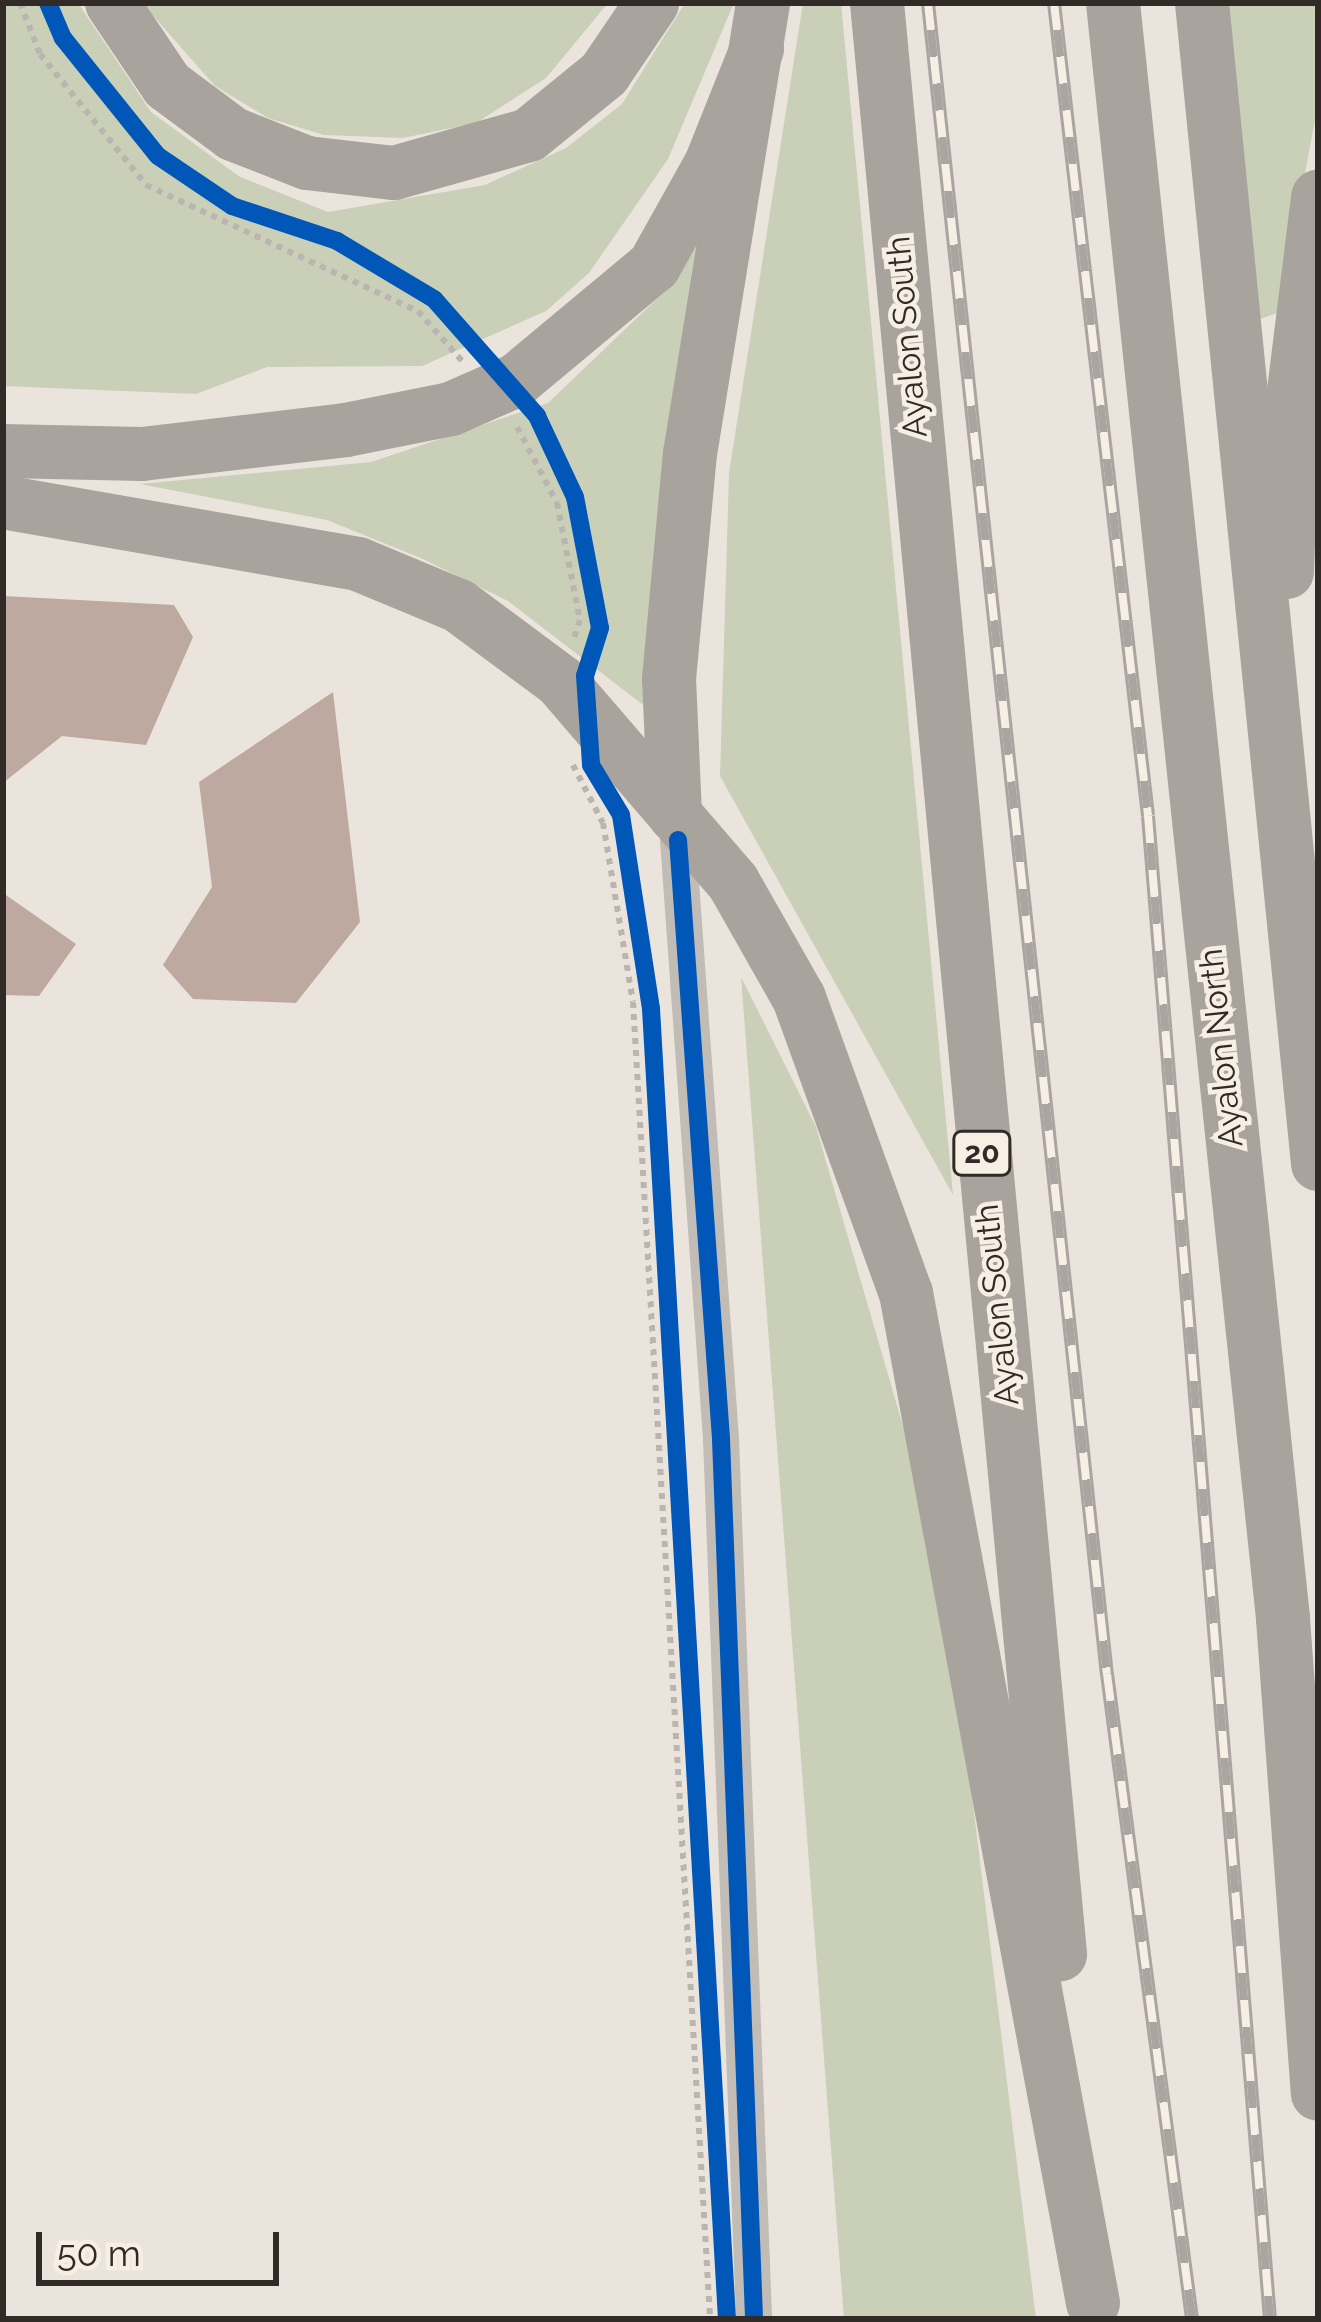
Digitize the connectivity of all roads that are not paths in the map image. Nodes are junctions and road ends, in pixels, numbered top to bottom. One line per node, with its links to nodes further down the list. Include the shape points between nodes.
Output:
1 (112, 3): 2 (highway, via 167,85 233,134 307,163 394,173 484,155 543,126 604,74)
2 (652, 3)
3 (877, 3): 16 (highway, Ayalon South / 20)
4 (1113, 3): 14 (highway, Ayalon North, via 1283,1619)
5 (1202, 3): 13 (highway)
6 (760, 26): 9 (highway, via 674,238 589,330); 12 (highway, via 673,610)
7 (1318, 196): 13 (highway, via 1292,399 1285,620)
8 (3, 414): 9 (highway)
9 (346, 430): 10 (highway, via 142,454)
10 (3, 452)
11 (14, 505): 16 (highway, via 358,564 459,606 551,656 733,882 799,998 906,1293)
12 (678, 840): 15 (street, via 721,1439)
13 (1317, 1151)
14 (1318, 2093)
15 (750, 2310)
16 (1094, 2311)

